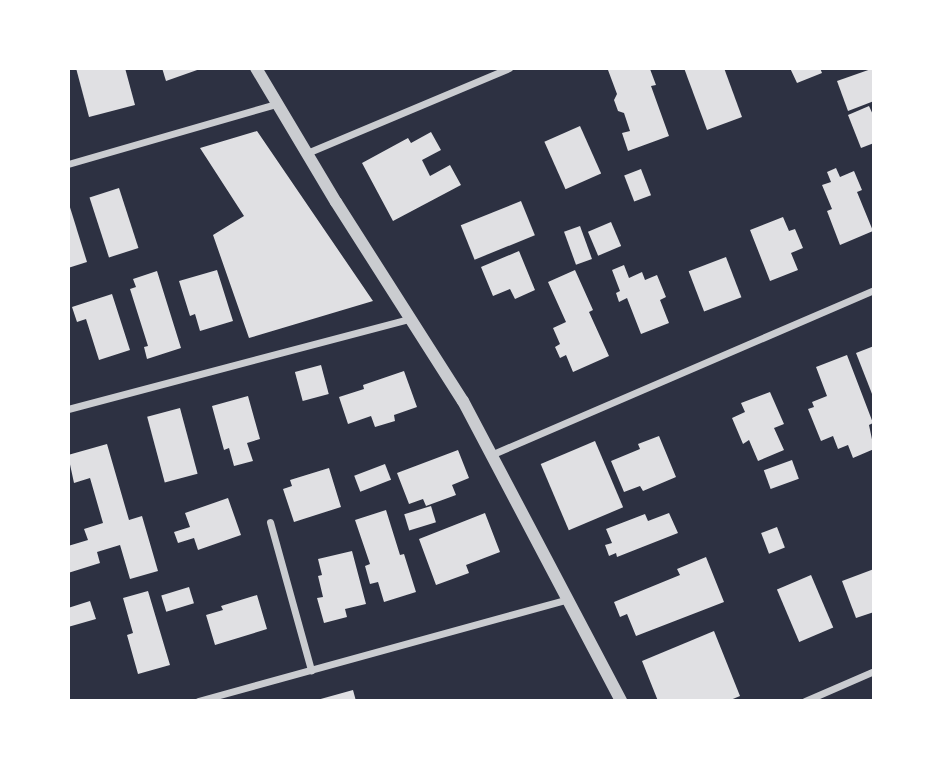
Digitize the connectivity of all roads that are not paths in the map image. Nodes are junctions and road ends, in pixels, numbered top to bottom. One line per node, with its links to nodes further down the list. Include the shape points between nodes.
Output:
1 (256, 68): 3 (street)
2 (509, 68): 4 (street)
3 (276, 104): 4 (street); 5 (street)
4 (307, 153): 7 (street)
5 (68, 163)
6 (874, 290): 9 (street)
7 (409, 319): 8 (street); 9 (street)
8 (68, 409)
9 (493, 454): 11 (street)
10 (270, 522): 12 (street)
11 (570, 599): 12 (street); 14 (street)
12 (311, 670): 15 (street)
13 (874, 671): 18 (street)
14 (611, 680): 16 (street); 17 (street)
15 (198, 701)
16 (611, 701)
17 (621, 701)
18 (805, 701)

